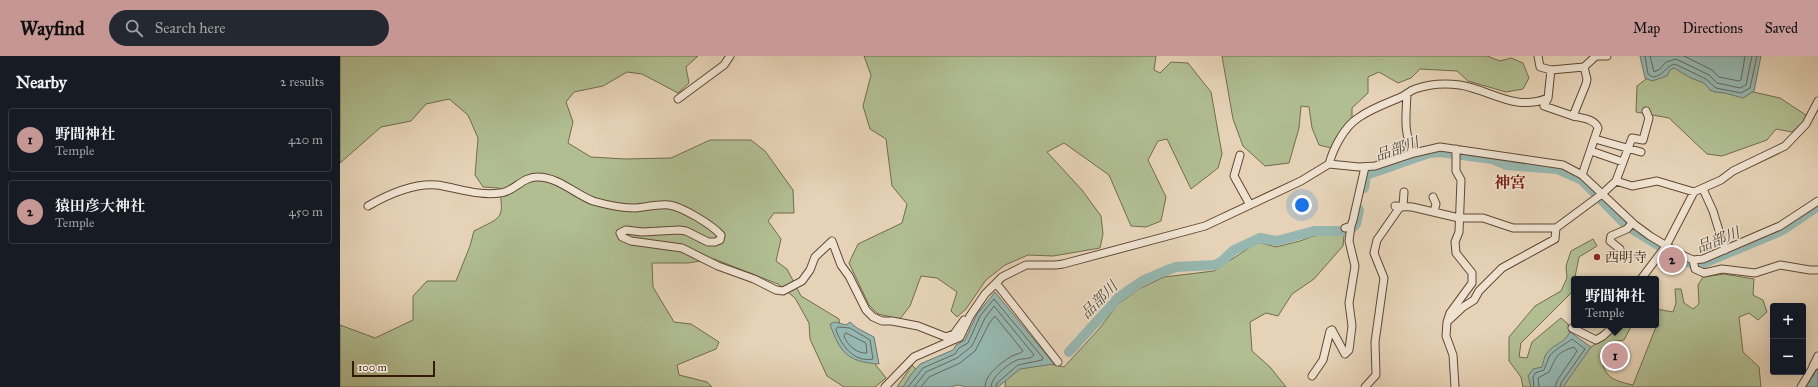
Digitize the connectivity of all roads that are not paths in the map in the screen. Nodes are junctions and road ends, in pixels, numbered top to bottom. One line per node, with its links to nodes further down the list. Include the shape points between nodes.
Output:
1 (730, 56): 8 (street, via 724,65)
2 (1538, 56): 5 (street, via 1540,67)
3 (1607, 56): 4 (street, via 1596,56)
4 (1584, 67): 5 (street); 11 (street, via 1586,84)
5 (1551, 70): 7 (street)
6 (1407, 94): 7 (street, via 1442,84 1461,85 1504,100 1526,102); 17 (street, via 1405,128 1407,141); 20 (street, via 1357,118 1346,130 1332,153)
7 (1548, 98): 11 (street, via 1544,106)
8 (678, 99)
9 (1818, 101): 24 (street, via 1806,124 1784,146)
10 (1646, 111): 14 (street, via 1650,118 1643,140 1632,138)
11 (1573, 116): 12 (street, via 1594,122 1598,128)
12 (1595, 139): 14 (street); 15 (street)
13 (1456, 149): 17 (street, via 1440,148); 22 (street, via 1562,165); 34 (street, via 1456,171 1461,180)
14 (1629, 149): 16 (street); 19 (street)
15 (1591, 151): 19 (street); 22 (street)
16 (1641, 152)
17 (1414, 153): 21 (street)
18 (1240, 155): 30 (street, via 1234,176)
19 (1623, 162): 23 (street)
20 (1329, 164): 21 (street); 30 (street, via 1301,181)
21 (1365, 167): 51 (street, via 1349,227 1349,241 1355,266 1349,303 1352,326 1349,350 1345,354 1332,330 1330,331 1323,360)
22 (1582, 175): 27 (street)
23 (1616, 181): 26 (street, via 1632,186 1657,181); 27 (street)
24 (1702, 189): 26 (street); 39 (street, via 1713,211)
25 (1404, 192): 32 (street)
26 (1694, 192): 37 (street)
27 (1602, 194): 35 (street); 36 (street)
28 (1433, 197): 33 (street)
29 (1818, 201): 39 (street, via 1780,226)
30 (1250, 205): 43 (street, via 1206,226 1056,265 1026,265 1012,270)
31 (368, 206): 44 (street, via 394,193 420,187 435,185 478,194 501,193 536,176 546,177 592,201 636,208 670,205 684,211 716,229 721,235 720,240 708,242 679,230 626,230 620,233 622,237 631,241 682,248 776,290 787,289 802,281 815,257 832,241 841,265 866,310 882,322 892,321 918,326 946,337 954,334 962,321)
32 (1399, 206): 33 (street); 53 (street, via 1377,240 1374,253 1384,278 1375,342 1376,375)
33 (1434, 212): 34 (street)
34 (1459, 218): 36 (street, via 1483,218 1513,228); 45 (street, via 1456,253 1472,273 1472,283 1450,313)
35 (1632, 223): 37 (street); 38 (street, via 1627,229 1611,236 1610,241)
36 (1556, 228): 45 (street, via 1555,239 1530,250 1522,258 1502,268 1479,291 1474,300 1462,307)
37 (1666, 246): 40 (street); 42 (street)
38 (1620, 249)
39 (1725, 250): 40 (street, via 1703,259)
40 (1693, 260): 41 (street, via 1695,269 1704,273 1722,270 1756,272 1780,265)
41 (1818, 270)
42 (1643, 276)
43 (996, 283): 44 (street); 49 (street)
44 (970, 316): 52 (street, via 960,337 914,357)
45 (1447, 322): 54 (street, via 1446,336 1453,355)
46 (1572, 328): 47 (street, via 1596,340)
47 (1612, 328)
48 (1818, 356): 50 (street)
49 (1058, 362)
50 (1815, 365): 55 (street)
51 (1312, 376)
52 (885, 387)
53 (1365, 387)
54 (1454, 387)
55 (1801, 387)

